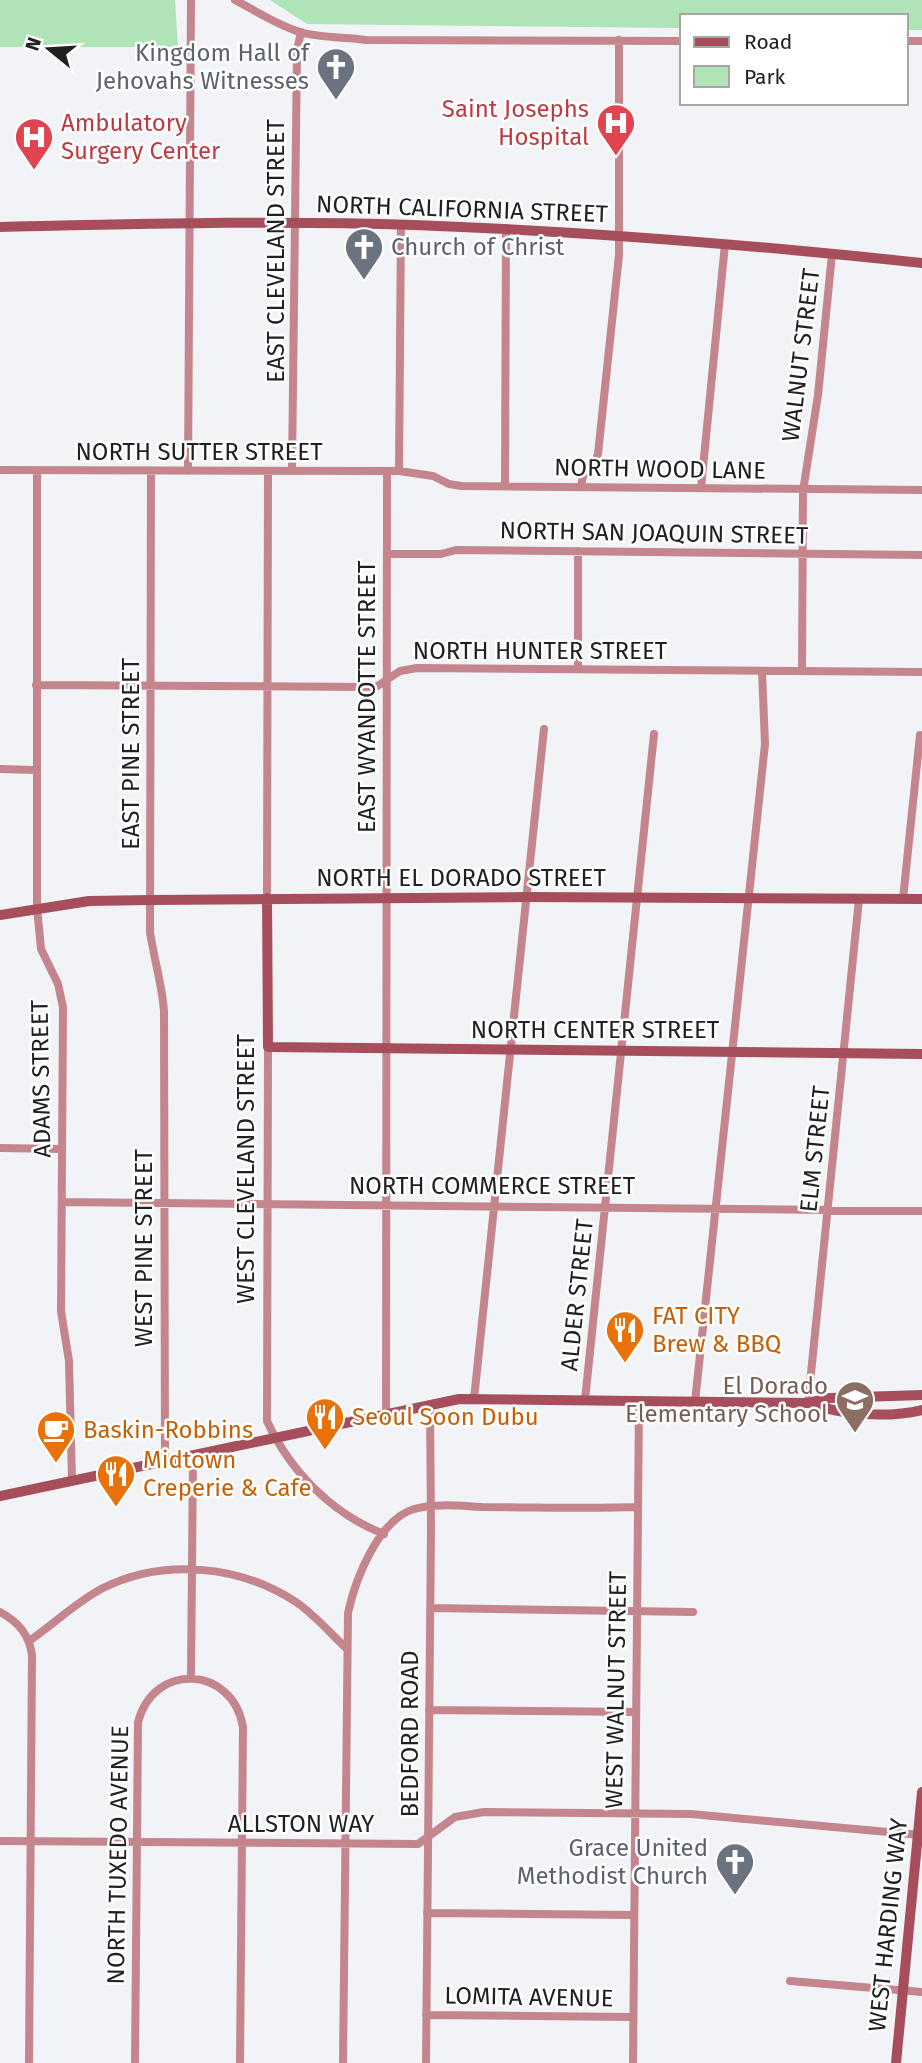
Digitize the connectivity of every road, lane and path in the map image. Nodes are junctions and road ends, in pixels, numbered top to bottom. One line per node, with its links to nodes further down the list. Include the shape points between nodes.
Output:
1 (191, 0): 6 (street)
2 (235, 0): 3 (street)
3 (301, 32): 4 (street, via 366,40); 7 (street, EAST CLEVELAND STREET)
4 (620, 40): 5 (street); 11 (street)
5 (680, 41)
6 (189, 224): 7 (street, NORTH CALIFORNIA STREET); 9 (street, NORTH CALIFORNIA STREET); 19 (street)
7 (295, 224): 8 (street, NORTH CALIFORNIA STREET); 16 (street, EAST CLEVELAND STREET)
8 (401, 225): 10 (street, NORTH CALIFORNIA STREET); 22 (street)
9 (0, 227)
10 (506, 230): 11 (street, NORTH CALIFORNIA STREET); 23 (street)
11 (620, 236): 12 (street, NORTH CALIFORNIA STREET); 24 (street, via 598,454)
12 (725, 244): 13 (street, NORTH CALIFORNIA STREET); 25 (street)
13 (832, 254): 14 (street, NORTH CALIFORNIA STREET); 27 (street, WALNUT STREET)
14 (922, 263)
15 (0, 470): 17 (street, NORTH SUTTER STREET)
16 (292, 470): 20 (street, NORTH SUTTER STREET); 21 (street, NORTH SUTTER STREET)
17 (37, 471): 18 (street, NORTH SUTTER STREET); 37 (street, ADAMS STREET)
18 (151, 471): 19 (street, NORTH SUTTER STREET); 38 (street, EAST PINE STREET)
19 (188, 471): 20 (street, NORTH SUTTER STREET)
20 (268, 471): 39 (street)
21 (387, 471): 22 (street, NORTH SUTTER STREET); 30 (street, EAST WYANDOTTE STREET)
22 (399, 471): 23 (street, NORTH WOOD LANE, via 461,486)
23 (505, 486): 24 (street, NORTH WOOD LANE)
24 (581, 486): 25 (street, NORTH WOOD LANE)
25 (701, 488): 27 (street, NORTH WOOD LANE)
26 (922, 490): 27 (street, NORTH WOOD LANE)
27 (803, 491): 29 (street, WALNUT STREET)
28 (578, 551): 29 (street, NORTH SAN JOAQUIN STREET); 30 (street, NORTH SAN JOAQUIN STREET); 32 (street)
29 (802, 553): 31 (street, NORTH SAN JOAQUIN STREET); 34 (street, WALNUT STREET)
30 (387, 554): 36 (street, EAST WYANDOTTE STREET)
31 (922, 555)
32 (578, 669): 33 (street, NORTH HUNTER STREET); 36 (street, NORTH HUNTER STREET, via 417,668)
33 (762, 671): 34 (street, NORTH HUNTER STREET); 49 (street, via 765,744)
34 (802, 671): 35 (street, NORTH HUNTER STREET)
35 (922, 673)
36 (387, 679): 39 (street, NORTH HUNTER STREET, via 376,687); 47 (street, EAST WYANDOTTE STREET)
37 (36, 685): 38 (street, NORTH HUNTER STREET); 44 (street, ADAMS STREET)
38 (151, 687): 39 (street, NORTH HUNTER STREET); 53 (street, EAST PINE STREET)
39 (269, 687): 46 (street)
40 (544, 729): 45 (street)
41 (654, 734): 48 (street, ALDER STREET)
42 (920, 735): 51 (street)
43 (0, 769): 44 (street)
44 (36, 770): 54 (street, ADAMS STREET)
45 (526, 897): 47 (street, NORTH EL DORADO STREET); 48 (street, NORTH EL DORADO STREET); 59 (street)
46 (267, 898): 47 (street, NORTH EL DORADO STREET); 53 (street, NORTH EL DORADO STREET); 57 (street, WEST CLEVELAND STREET)
47 (385, 898): 58 (street, EAST WYANDOTTE STREET)
48 (637, 899): 49 (street, NORTH EL DORADO STREET); 60 (street, ALDER STREET)
49 (748, 899): 50 (street, NORTH EL DORADO STREET); 61 (street)
50 (859, 899): 51 (street, NORTH EL DORADO STREET); 62 (street, ELM STREET)
51 (903, 899): 52 (street, NORTH EL DORADO STREET)
52 (922, 899)
53 (150, 900): 54 (street, NORTH EL DORADO STREET); 56 (street, EAST PINE STREET)
54 (37, 908): 55 (street, NORTH EL DORADO STREET); 65 (street, ADAMS STREET, via 41,948 63,1007)
55 (0, 915)
56 (164, 1035): 68 (street, WEST PINE STREET)
57 (268, 1047): 58 (street, NORTH CENTER STREET); 67 (street, WEST CLEVELAND STREET)
58 (386, 1049): 59 (street, NORTH CENTER STREET); 69 (street, EAST WYANDOTTE STREET)
59 (510, 1050): 60 (street, NORTH CENTER STREET); 70 (street)
60 (622, 1052): 61 (street, NORTH CENTER STREET); 71 (street, ALDER STREET)
61 (733, 1052): 62 (street, NORTH CENTER STREET); 72 (street)
62 (844, 1053): 63 (street, NORTH CENTER STREET); 73 (street, ELM STREET)
63 (922, 1054)
64 (0, 1148): 65 (street)
65 (62, 1149): 66 (street, ADAMS STREET)
66 (62, 1202): 68 (street, NORTH COMMERCE STREET); 87 (street, ADAMS STREET, via 61,1311 69,1361)
67 (268, 1203): 68 (street, NORTH COMMERCE STREET); 69 (street, NORTH COMMERCE STREET); 84 (street, WEST CLEVELAND STREET, via 267,1421)
68 (164, 1204): 86 (street, WEST PINE STREET)
69 (385, 1204): 70 (street, NORTH COMMERCE STREET); 83 (street, EAST WYANDOTTE STREET)
70 (495, 1205): 71 (street, NORTH COMMERCE STREET); 76 (street)
71 (606, 1207): 72 (street, NORTH COMMERCE STREET); 77 (street, ALDER STREET)
72 (717, 1207): 73 (street, NORTH COMMERCE STREET); 79 (street)
73 (828, 1208): 74 (street, NORTH COMMERCE STREET); 80 (street, ELM STREET)
74 (922, 1211)
75 (922, 1395): 80 (street)
76 (474, 1399): 77 (street); 81 (street)
77 (585, 1400): 78 (street)
78 (639, 1402): 79 (street); 90 (street, WEST WALNUT STREET)
79 (695, 1402): 80 (street)
80 (808, 1403): 82 (street, via 829,1410)
81 (430, 1405): 83 (street); 89 (street, BEDFORD ROAD)
82 (922, 1410)
83 (386, 1415): 84 (street)
84 (275, 1437): 85 (street); 91 (street, WEST CLEVELAND STREET, via 311,1486 363,1525)
85 (193, 1456): 86 (street); 92 (street)
86 (165, 1461): 87 (street)
87 (72, 1480): 88 (street)
88 (0, 1496)
89 (430, 1507): 90 (street); 91 (street, via 405,1514); 93 (street, BEDFORD ROAD)
90 (638, 1507): 94 (street, WEST WALNUT STREET)
91 (384, 1534): 98 (street, via 354,1587)
92 (192, 1570): 97 (street, via 160,1571 122,1580 85,1599); 98 (street, via 230,1574 287,1597); 99 (street)
93 (431, 1608): 94 (street); 100 (street, BEDFORD ROAD)
94 (637, 1611): 96 (street); 101 (street, WEST WALNUT STREET)
95 (0, 1612): 97 (street, via 19,1625)
96 (693, 1612)
97 (29, 1641): 107 (street)
98 (347, 1649): 110 (street)
99 (191, 1678): 108 (street, NORTH TUXEDO AVENUE, via 162,1686 147,1699 140,1714); 109 (street, via 225,1690 240,1715)
100 (429, 1710): 101 (street); 104 (street, BEDFORD ROAD)
101 (636, 1712): 103 (street, WEST WALNUT STREET)
102 (922, 1792): 105 (street, WEST HARDING WAY)
103 (634, 1814): 104 (street, ALLSTON WAY, via 471,1812); 105 (street, ALLSTON WAY, via 691,1814); 112 (street, WEST WALNUT STREET)
104 (429, 1835): 110 (street, ALLSTON WAY, via 418,1844); 111 (street, BEDFORD ROAD)
105 (920, 1835): 114 (street, WEST HARDING WAY)
106 (0, 1841): 107 (street, ALLSTON WAY)
107 (30, 1841): 108 (street, ALLSTON WAY); 118 (street)
108 (136, 1842): 109 (street, ALLSTON WAY); 119 (street, NORTH TUXEDO AVENUE)
109 (242, 1843): 110 (street, ALLSTON WAY); 120 (street)
110 (346, 1843): 121 (street)
111 (427, 1913): 112 (street); 116 (street, BEDFORD ROAD)
112 (633, 1915): 117 (street, WEST WALNUT STREET)
113 (790, 1981): 114 (street)
114 (902, 1990): 115 (street); 124 (street, WEST HARDING WAY)
115 (922, 1992)
116 (426, 2015): 117 (street, LOMITA AVENUE); 122 (street, BEDFORD ROAD)
117 (632, 2017): 123 (street, WEST WALNUT STREET)
118 (29, 2063)
119 (135, 2063)
120 (240, 2063)
121 (343, 2063)
122 (426, 2063)
123 (633, 2063)
124 (896, 2063)

